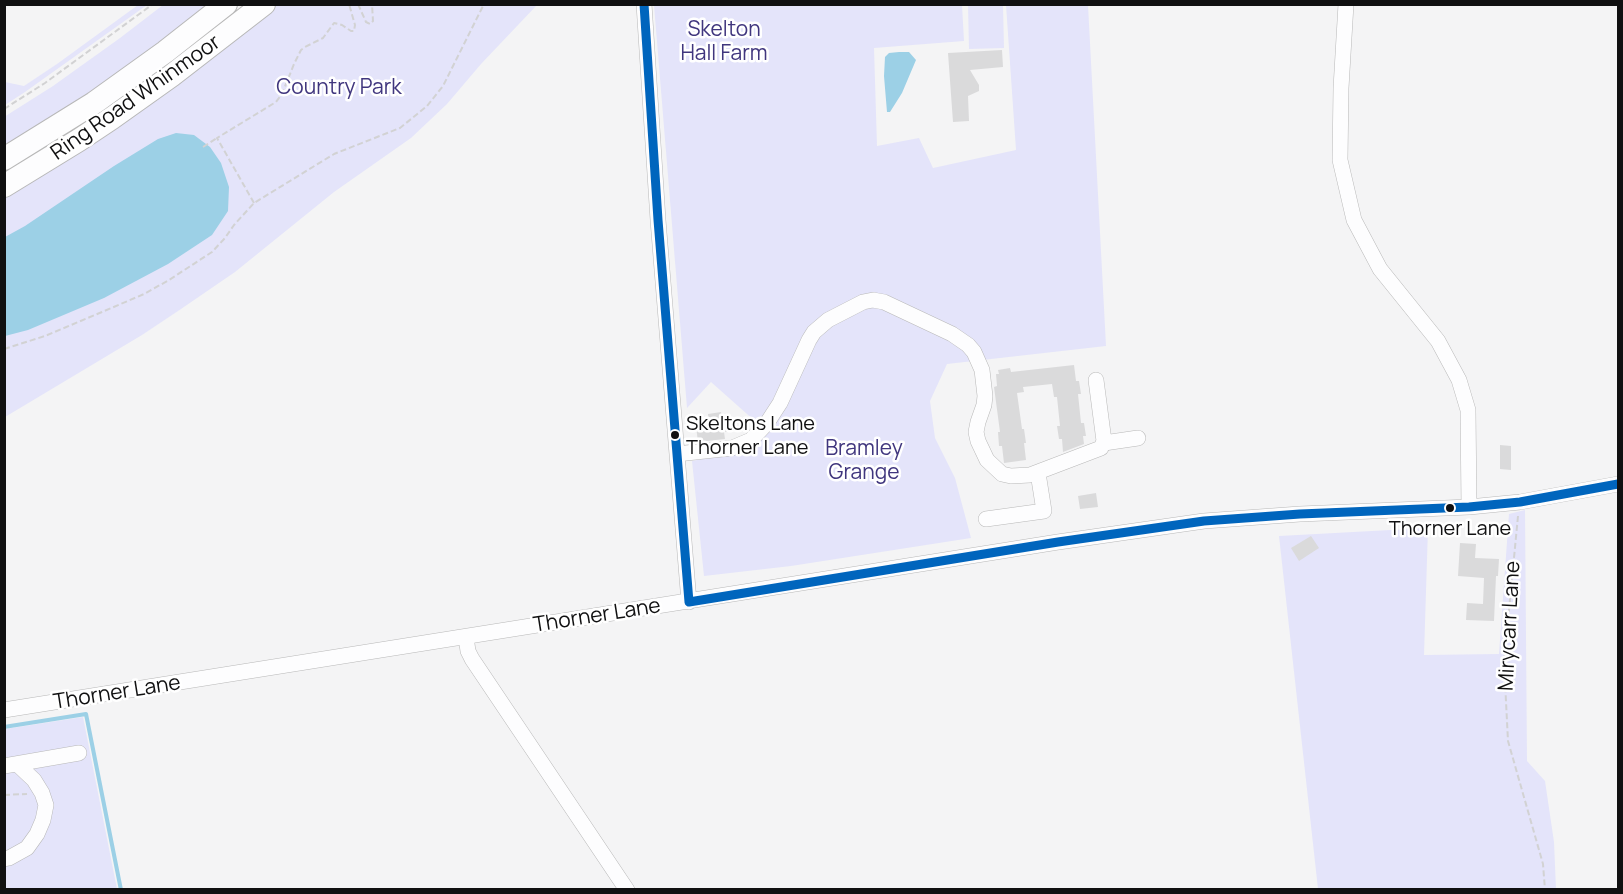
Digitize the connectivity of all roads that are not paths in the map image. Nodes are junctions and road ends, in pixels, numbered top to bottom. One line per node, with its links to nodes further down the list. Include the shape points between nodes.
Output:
1 (226, 4): 5 (highway, Ring Road Whinmoor, via 94,103)
2 (264, 4): 6 (highway, Ring Road Whinmoor, via 112,118)
3 (644, 4): 10 (street)
4 (1346, 4): 14 (street, via 1340,159 1354,220 1380,269 1438,341 1459,380 1468,410)
5 (4, 159)
6 (4, 186)
7 (1096, 380): 9 (street)
8 (1138, 438): 9 (street)
9 (1104, 443): 11 (street, via 1097,451)
10 (677, 454): 11 (street, via 732,448 751,440 780,403 814,332 828,320 873,300 952,334 968,345 978,360 985,388 976,432 981,451 1002,474 1020,476); 16 (street)
11 (1042, 471): 13 (street); 15 (street, via 1044,511)
12 (1618, 483): 14 (street, Thorner Lane)
13 (1052, 500)
14 (1469, 507): 16 (street, Thorner Lane, via 1204,521)
15 (986, 519)
16 (689, 602): 17 (street, Thorner Lane)
17 (466, 638): 18 (street, Thorner Lane); 22 (street, via 472,659)
18 (4, 710)
19 (79, 753): 20 (street)
20 (11, 765): 21 (street, via 34,780 46,805 37,834 27,848)
21 (4, 859)
22 (627, 890)

